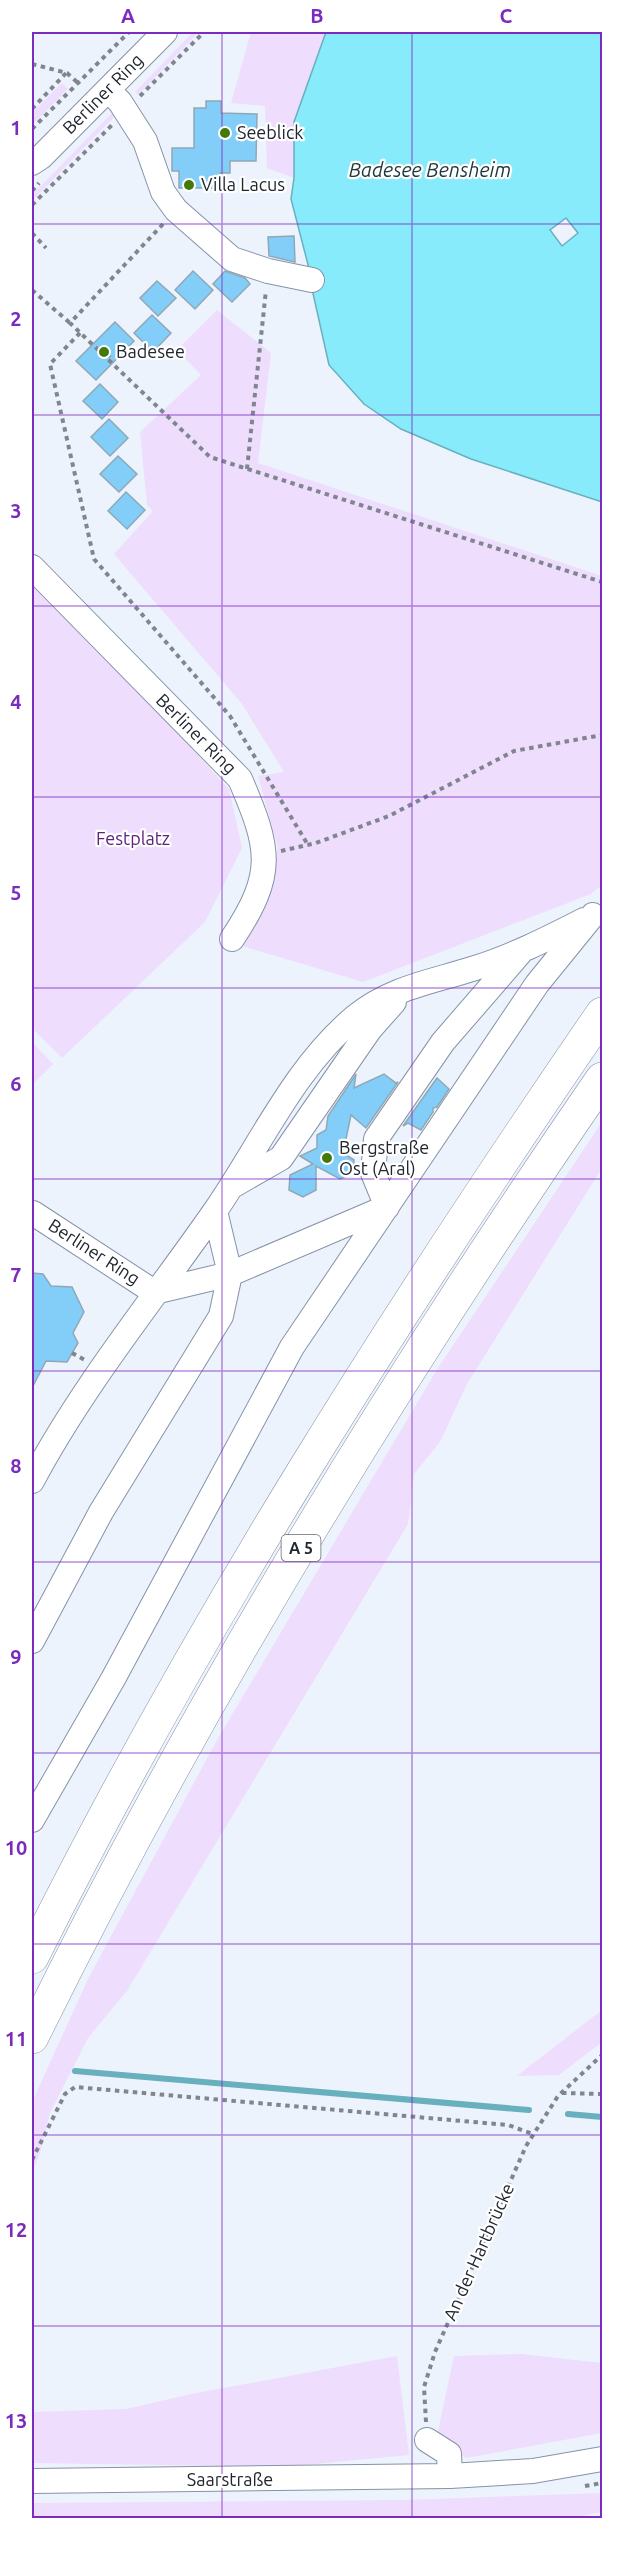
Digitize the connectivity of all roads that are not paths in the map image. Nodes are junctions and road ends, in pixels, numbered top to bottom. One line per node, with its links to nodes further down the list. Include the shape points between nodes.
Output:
1 (165, 32): 2 (street, Berliner Ring)
2 (97, 90): 3 (street, Berliner Ring); 4 (street, via 120,102 145,141 163,192 176,210 232,258)
3 (35, 164)
4 (312, 280)
5 (33, 574): 7 (street, Berliner Ring, via 240,779 266,855 259,893)
6 (598, 911): 8 (street); 11 (street, via 537,984)
7 (232, 939)
8 (521, 952): 11 (street, via 443,1042 376,1139 373,1173); 12 (street, via 407,986 356,1016 312,1061)
9 (603, 1014): 19 (highway, A 5, via 343,1406 144,1742)
10 (603, 1079): 20 (highway, A 5, via 397,1389 281,1581 181,1752 86,1926)
11 (387, 1207): 14 (street); 18 (street, via 292,1347 113,1679)
12 (215, 1211): 14 (street); 15 (street)
13 (33, 1213): 15 (street, Berliner Ring)
14 (230, 1274): 15 (street); 17 (street, via 221,1316 101,1512)
15 (154, 1292): 16 (street)
16 (32, 1481)
17 (32, 1641)
18 (32, 1820)
19 (32, 1957)
20 (32, 2037)
21 (427, 2440): 23 (street)
22 (603, 2459): 23 (street, Saarstraße, via 533,2471)
23 (440, 2476): 24 (street, Saarstraße)
24 (32, 2481)

